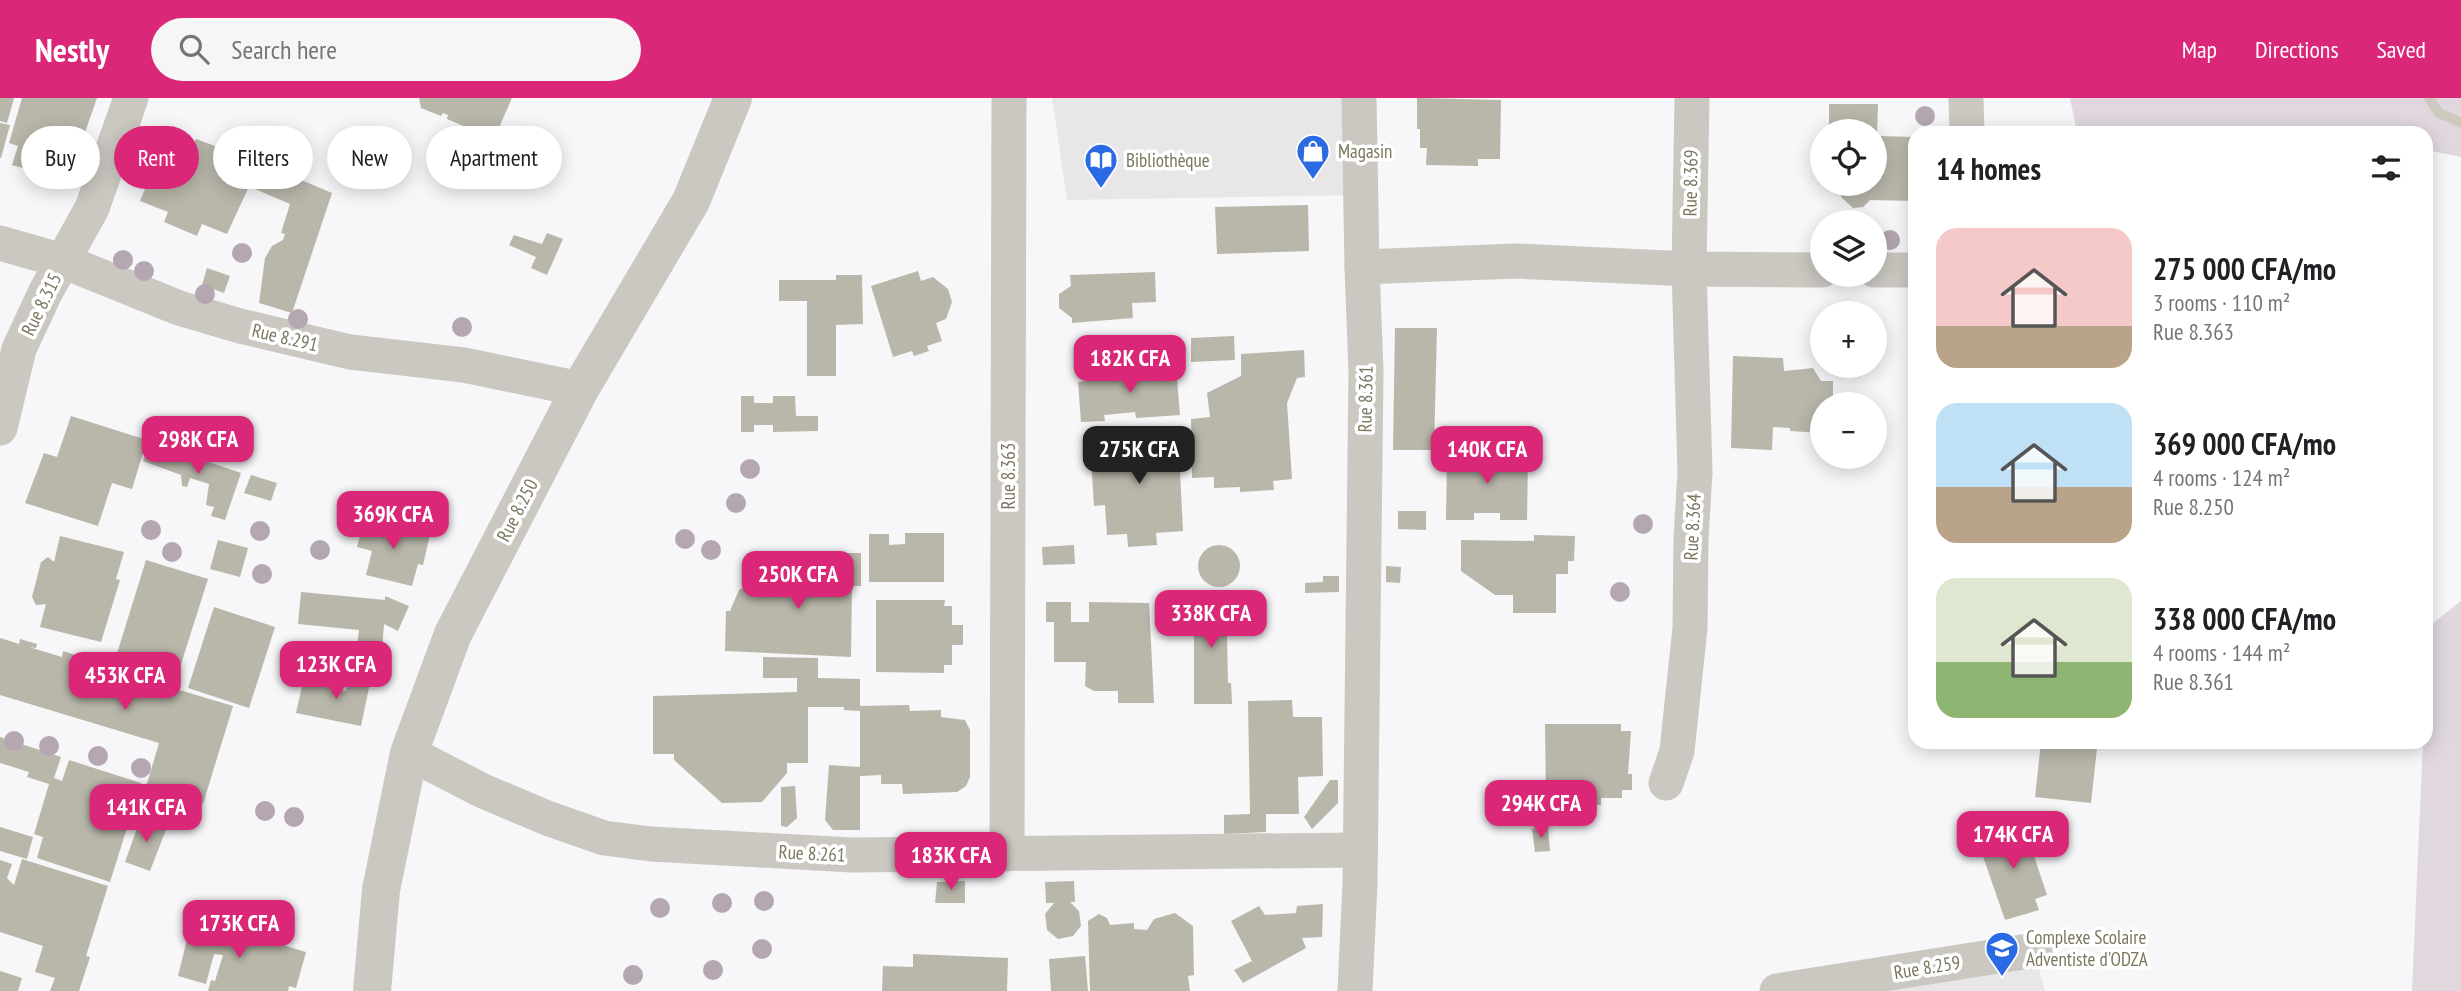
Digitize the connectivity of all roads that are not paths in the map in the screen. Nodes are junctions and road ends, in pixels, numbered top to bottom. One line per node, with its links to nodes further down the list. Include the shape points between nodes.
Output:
1 (131, 98): 9 (street, Rue 8.315, via 92,208)
2 (733, 98): 15 (street, Rue 8.250, via 691,201)
3 (1009, 98): 20 (street, Rue 8.363)
4 (1359, 98): 10 (street, Rue 8.361)
5 (1692, 98): 11 (street, Rue 8.369)
6 (1966, 98): 7 (street)
7 (1967, 126)
8 (0, 243): 9 (street, Rue 8.291)
9 (63, 261): 15 (street, Rue 8.291, via 179,308 292,339 350,352 464,365); 16 (street, Rue 8.315, via 19,349)
10 (1362, 267): 11 (street, via 1516,261); 19 (street, Rue 8.361, via 1366,372)
11 (1689, 269): 12 (street); 18 (street, Rue 8.364, via 1695,472 1690,628 1677,751)
12 (1810, 270)
13 (1887, 270): 14 (street)
14 (1908, 270)
15 (580, 389): 17 (street, Rue 8.250, via 453,634)
16 (0, 428)
17 (409, 753): 20 (street, Rue 8.261, via 483,791 604,838 852,855); 22 (street, Rue 8.250, via 381,890)
18 (1666, 783)
19 (1360, 850): 20 (street, Rue 8.261); 23 (street, Rue 8.361)
20 (1007, 854)
21 (2035, 950): 24 (street, Rue 8.259)
22 (372, 991)
23 (1354, 991)
24 (1777, 991)

